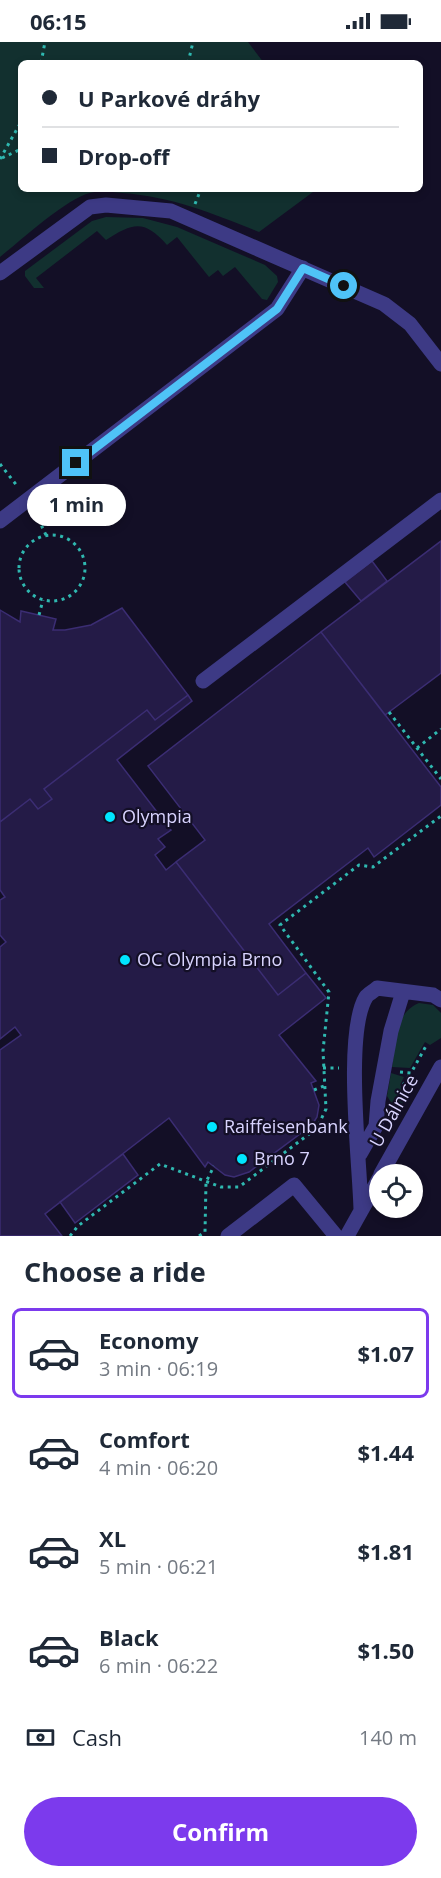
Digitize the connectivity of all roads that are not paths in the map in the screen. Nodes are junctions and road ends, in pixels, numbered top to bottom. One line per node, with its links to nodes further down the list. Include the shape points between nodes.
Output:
1 (303, 268): 2 (street, via 171,211 106,205 90,207); 3 (street, via 399,313); 5 (street, via 277,309)
2 (0, 273)
3 (441, 364)
4 (441, 500): 6 (street)
5 (0, 521)
6 (203, 681)
7 (403, 992): 8 (street, via 433,995); 10 (street, via 391,1031 376,1126); 10 (street, via 377,988 367,996 357,1023 355,1068)
8 (441, 1000)
9 (441, 1067): 11 (street, U Dálnice)
10 (360, 1154): 13 (street)
11 (387, 1164)
12 (369, 1196): 13 (street, U Dálnice)
13 (361, 1210): 16 (street, U Dálnice)
14 (228, 1236): 15 (street, via 294,1185)
15 (336, 1236)
16 (347, 1236)

